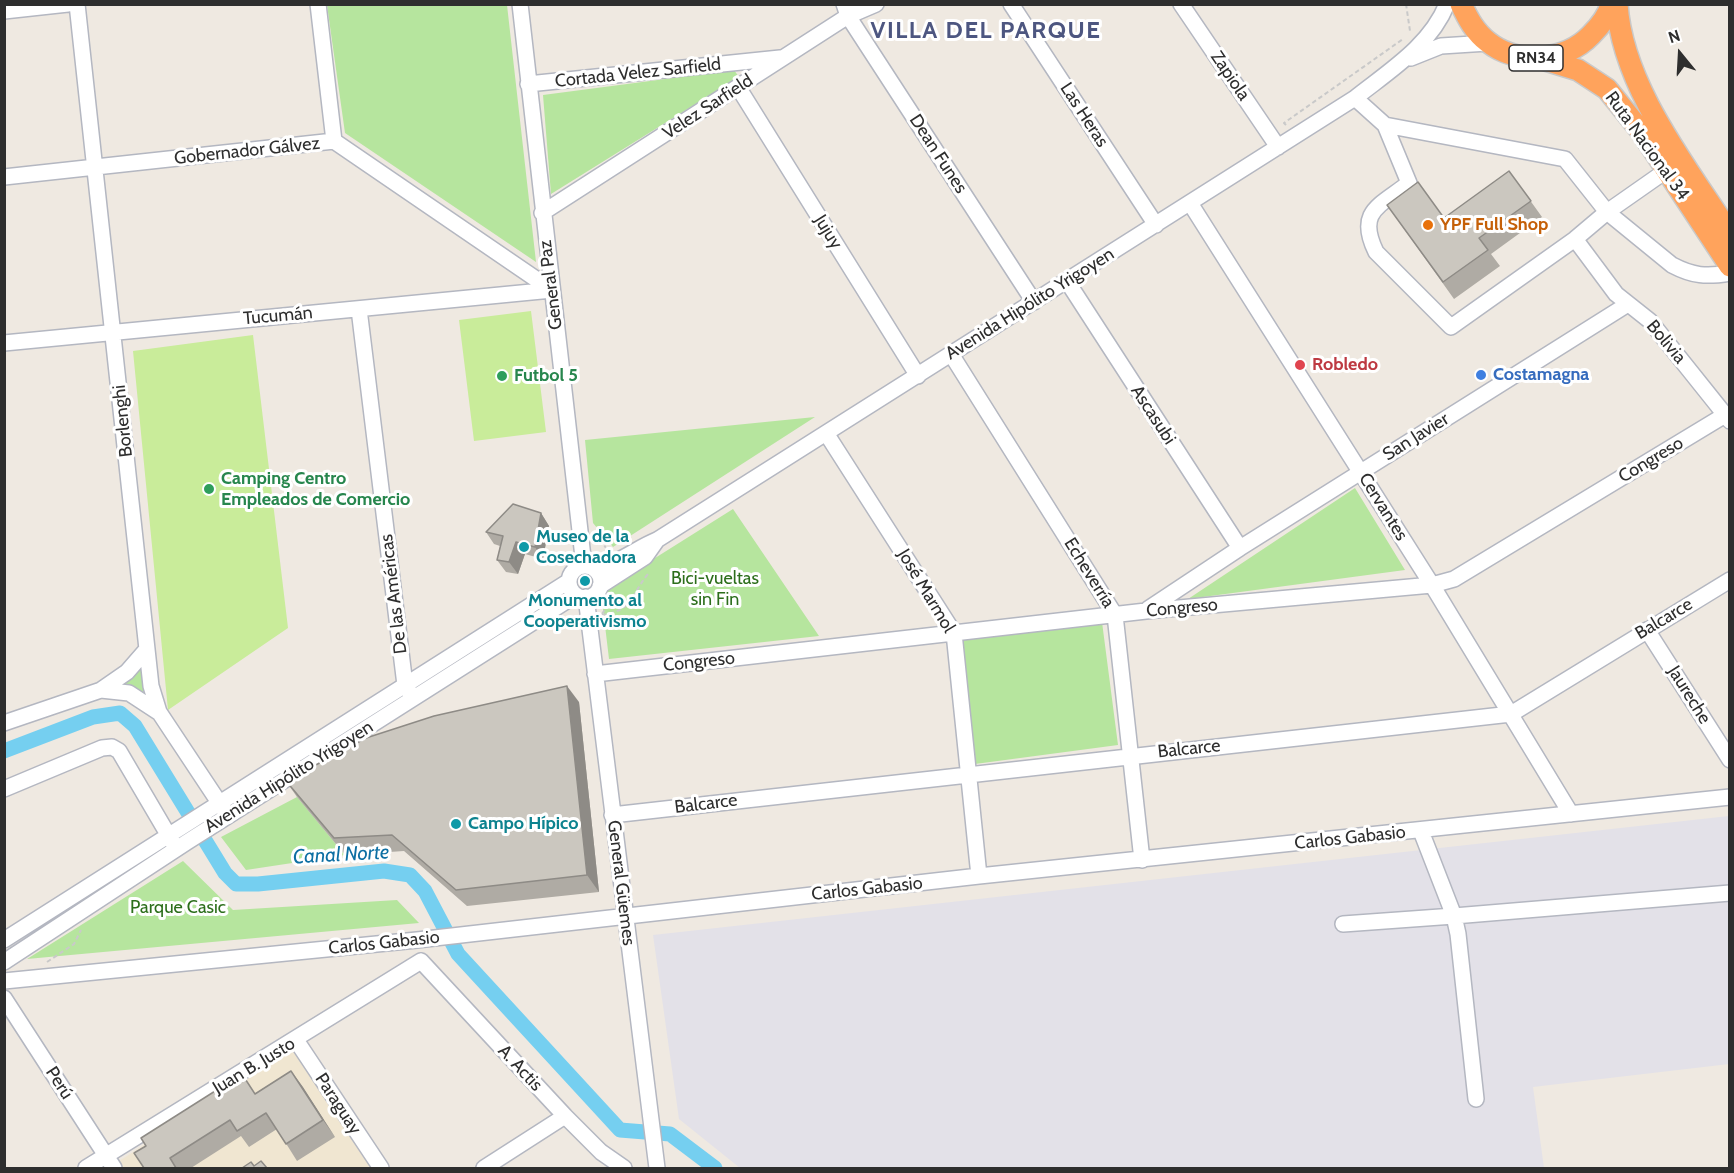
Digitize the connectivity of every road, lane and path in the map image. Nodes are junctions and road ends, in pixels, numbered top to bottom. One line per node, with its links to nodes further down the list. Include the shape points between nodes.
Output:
1 (68, 4): 13 (street)
2 (77, 4): 24 (street, Borlenghi)
3 (318, 4): 22 (street)
4 (519, 4): 18 (street, General Paz)
5 (876, 4): 12 (street, Velez Sarfield)
6 (1011, 4): 30 (street, Las Heras)
7 (1181, 4): 23 (street, Zapiola)
8 (1447, 4): 17 (street, Avenida Hipólito Yrigoyen, via 1426,39)
9 (1461, 4): 14 (highway, Ruta Nacional 34 / RN34, via 1470,24)
10 (1611, 4): 16 (highway, Ruta Nacional 34 / RN34, via 1601,25 1584,42 1563,54)
11 (1617, 4): 31 (highway, Ruta Nacional 34, via 1622,42 1638,82)
12 (846, 10): 15 (street, Velez Sarfield); 37 (street, Dean Funes)
13 (4, 11)
14 (1488, 43): 16 (highway, Ruta Nacional 34 / RN34, via 1512,55); 17 (street, Avenida Hipólito Yrigoyen, via 1441,46)
15 (783, 58): 18 (street, Cortada Velez Sarfield); 19 (street, Velez Sarfield)
16 (1539, 58): 25 (highway, Ruta Nacional 34 / RN34, via 1578,70 1607,89)
17 (1400, 63): 20 (street, Avenida Hipólito Yrigoyen)
18 (528, 84): 29 (street, General Paz)
19 (738, 87): 29 (street, Velez Sarfield); 43 (street, Jujuy)
20 (1355, 98): 21 (street); 23 (street, Avenida Hipólito Yrigoyen)
21 (1385, 125): 28 (street, via 1565,159); 32 (street, via 1409,183 1370,214 1370,239 1376,252 1451,327)
22 (334, 141): 24 (street, Gobernador Gálvez); 36 (street, Gobernador Gálvez)
23 (1278, 147): 27 (street, Avenida Hipólito Yrigoyen)
24 (95, 167): 26 (street, Gobernador Gálvez); 40 (street, Borlenghi)
25 (1667, 170): 28 (street); 33 (highway, Ruta Nacional 34 / RN34)
26 (4, 177)
27 (1190, 203): 30 (street, Avenida Hipólito Yrigoyen); 46 (street, Cervantes)
28 (1607, 212): 32 (street); 34 (street, via 1683,271 1707,277)
29 (543, 213): 36 (street, General Paz)
30 (1156, 225): 35 (street, Avenida Hipólito Yrigoyen)
31 (1730, 234)
32 (1575, 239): 38 (street, Bolivia)
33 (1730, 266)
34 (1730, 273)
35 (1067, 281): 37 (street, Avenida Hipólito Yrigoyen); 48 (street, Ascasubi)
36 (552, 290): 39 (street, Tucumán); 49 (street, General Paz)
37 (1034, 302): 42 (street, Avenida Hipólito Yrigoyen)
38 (1628, 304): 44 (street, Bolivia, via 1650,321); 46 (street, San Javier)
39 (359, 309): 40 (street, Tucumán); 61 (street, De las Américas)
40 (113, 331): 41 (street, Tucumán); 58 (street, Borlenghi)
41 (4, 343)
42 (951, 354): 43 (street, Avenida Hipólito Yrigoyen); 55 (street, Echeverría)
43 (918, 376): 45 (street, Avenida Hipólito Yrigoyen)
44 (1727, 418): 51 (street, Congreso, via 1454,579)
45 (826, 433): 47 (street, Avenida Hipólito Yrigoyen); 57 (street, José Marmol)
46 (1361, 472): 48 (street, San Javier); 51 (street, Cervantes)
47 (657, 540): 49 (street, Avenida Hipólito Yrigoyen, via 605,568); 52 (street, Avenida Hipólito Yrigoyen, via 645,557)
48 (1240, 548): 54 (street, San Javier)
49 (590, 568): 52 (street, via 600,576); 53 (street, Avenida Hipólito Yrigoyen, via 576,569)
50 (1730, 580): 56 (street, Balcarce)
51 (1432, 585): 54 (street, Congreso); 63 (street, Cervantes)
52 (600, 586): 53 (street, Avenida Hipólito Yrigoyen, via 595,594)
53 (577, 591): 59 (street, General Güemes); 61 (street, Avenida Hipólito Yrigoyen)
54 (1146, 611): 55 (street, Congreso)
55 (1115, 615): 57 (street, Congreso); 65 (street, Echeverría)
56 (1647, 630): 63 (street, Balcarce); 66 (street, Jaureche)
57 (954, 633): 59 (street, Congreso); 67 (street, José Marmol)
58 (147, 650): 60 (street, via 127,672); 62 (street, Borlenghi)
59 (596, 674): 72 (street, General Güemes)
60 (101, 690): 62 (street, via 129,693); 64 (street)
61 (409, 692): 70 (street, Avenida Hipólito Yrigoyen); 73 (street, Avenida Hipólito Yrigoyen)
62 (159, 712): 70 (street, Borlenghi)
63 (1511, 714): 65 (street, Balcarce); 71 (street, Cervantes)
64 (4, 723)
65 (1132, 755): 67 (street, Balcarce); 77 (street, Echeverría)
66 (1730, 760)
67 (969, 773): 72 (street, Balcarce); 78 (street, José Marmol)
68 (4, 789): 74 (street, via 112,747)
69 (1730, 797): 71 (street, Carlos Gabasio)
70 (218, 803): 73 (street, Borlenghi); 74 (street, Avenida Hipólito Yrigoyen)
71 (1571, 814): 75 (street, Carlos Gabasio)
72 (612, 815): 80 (street, General Güemes)
73 (228, 816): 76 (street, Avenida Hipólito Yrigoyen)
74 (174, 831): 76 (street); 85 (street, Avenida Hipólito Yrigoyen)
75 (1421, 831): 77 (street, Carlos Gabasio); 81 (street)
76 (182, 845): 87 (street, Avenida Hipólito Yrigoyen)
77 (1142, 860): 78 (street, Carlos Gabasio)
78 (979, 876): 80 (street, Carlos Gabasio)
79 (1730, 893): 81 (street)
80 (626, 916): 84 (street, Carlos Gabasio); 98 (street, General Güemes)
81 (1454, 916): 82 (street); 91 (street)
82 (1342, 924)
83 (81, 930): 88 (path, via 74,944)
84 (422, 939): 86 (street); 88 (street, Carlos Gabasio)
85 (4, 940)
86 (421, 961): 90 (street, Juan B. Justo); 92 (street, A. Actis)
87 (4, 962)
88 (12, 980)
89 (4, 998): 93 (street, Perú)
90 (296, 1040): 93 (street, Juan B. Justo); 95 (street, Paraguay)
91 (1476, 1100)
92 (565, 1116): 96 (street); 97 (street, A. Actis, via 601,1152)
93 (110, 1162): 94 (street, Juan B. Justo)
94 (86, 1168)
95 (381, 1168)
96 (484, 1168)
97 (624, 1168)
98 (657, 1168)

